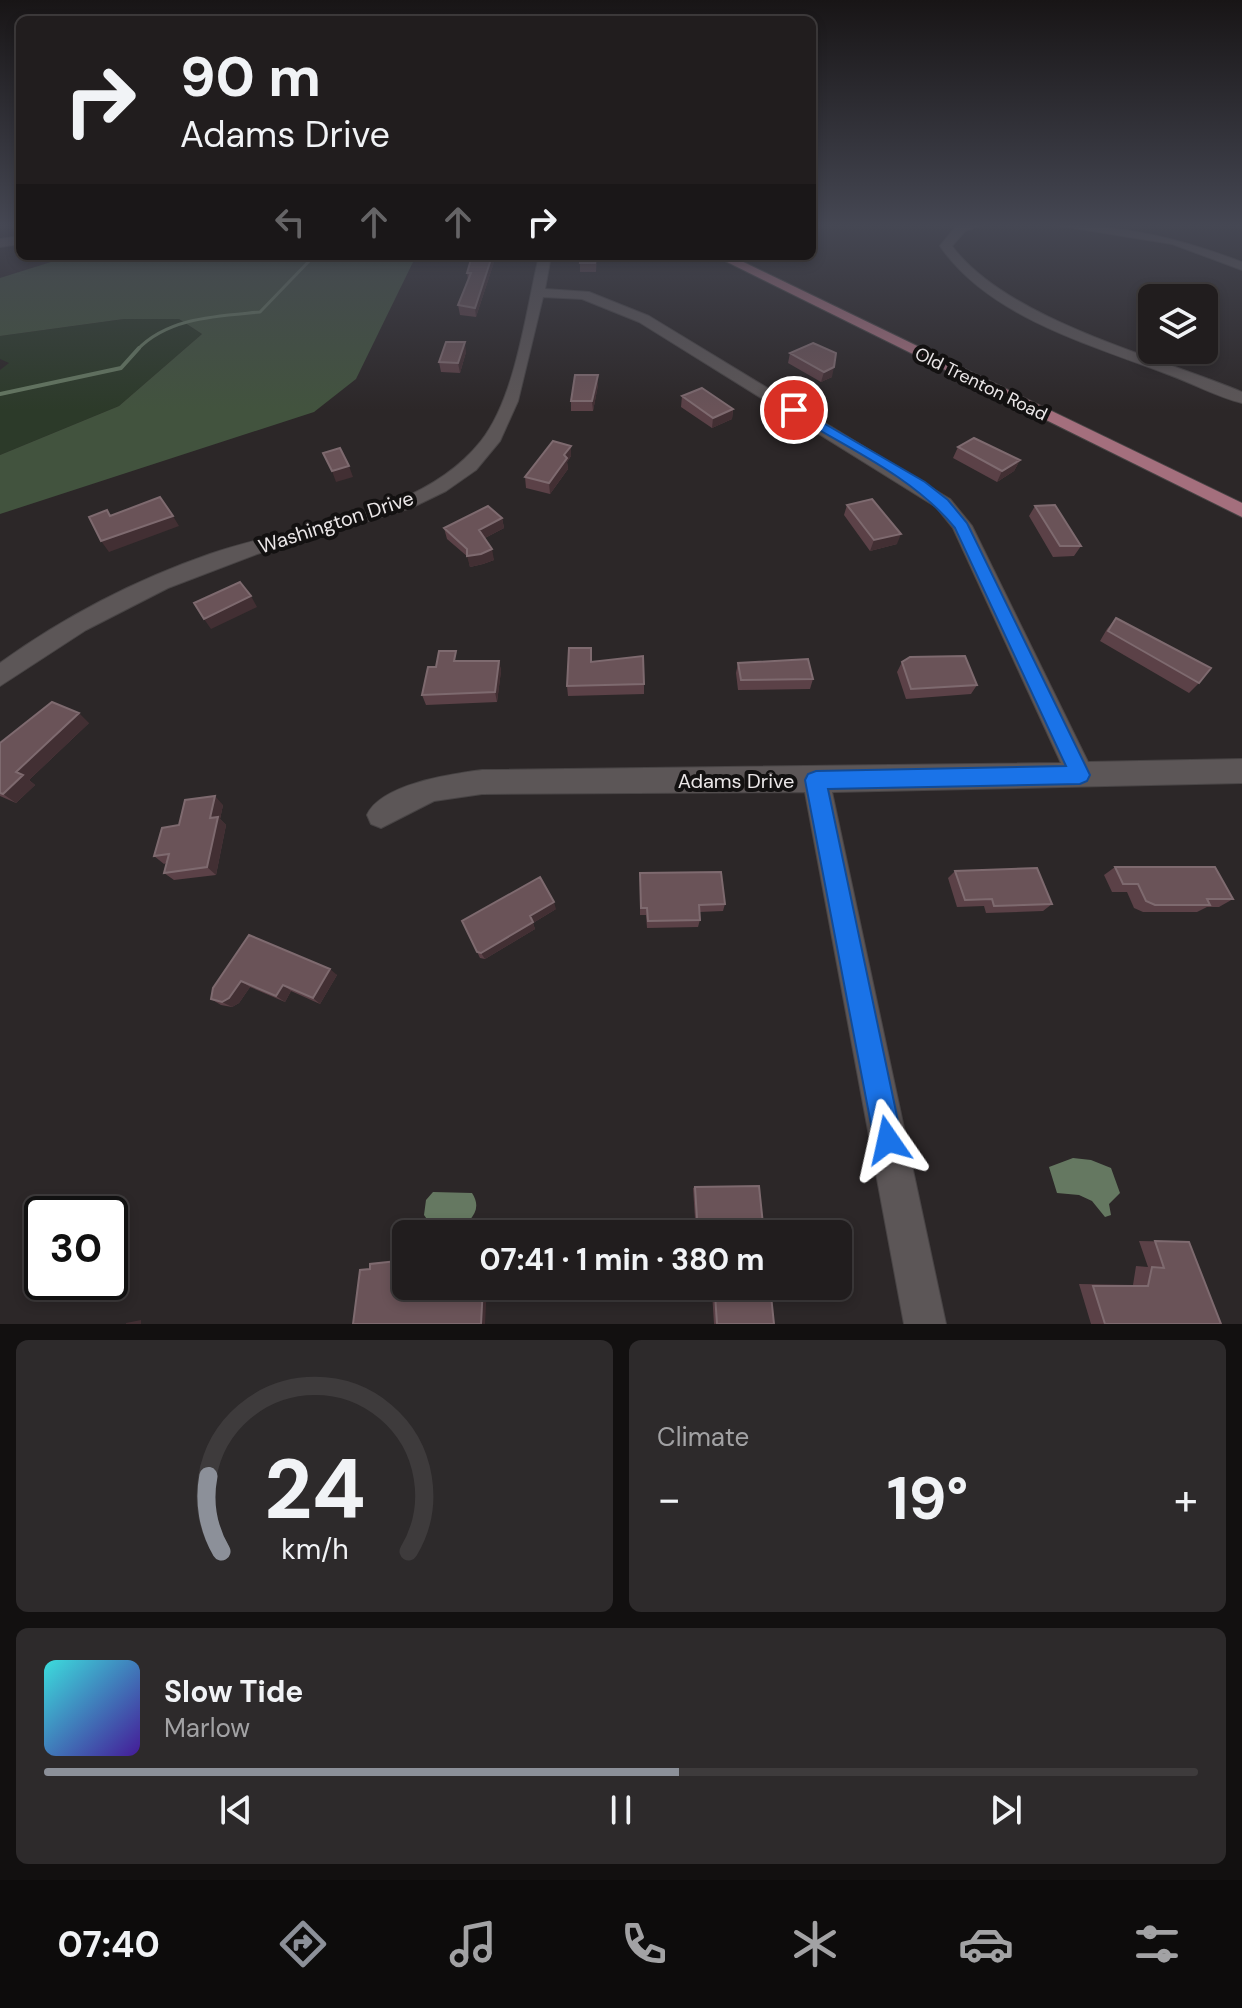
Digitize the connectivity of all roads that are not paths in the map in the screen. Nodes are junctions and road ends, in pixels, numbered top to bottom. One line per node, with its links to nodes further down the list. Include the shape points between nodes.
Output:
1 (538, 287): 4 (street, Washington Drive)
2 (784, 287): 6 (main road, Old Trenton Road)
3 (984, 287): 5 (street, via 997,297)
4 (537, 293): 7 (street, Washington Drive, via 506,415 489,445 454,478 401,504 164,580 106,606); 9 (street, via 584,295 644,319 943,503 962,526)
5 (1242, 398)
6 (1242, 511)
7 (0, 676)
8 (1242, 771): 9 (street, Adams Drive)
9 (1080, 775): 10 (street, Adams Drive)
10 (816, 780): 11 (street, Adams Drive, via 482,782 430,789); 12 (street)
11 (381, 815)
12 (925, 1324)

